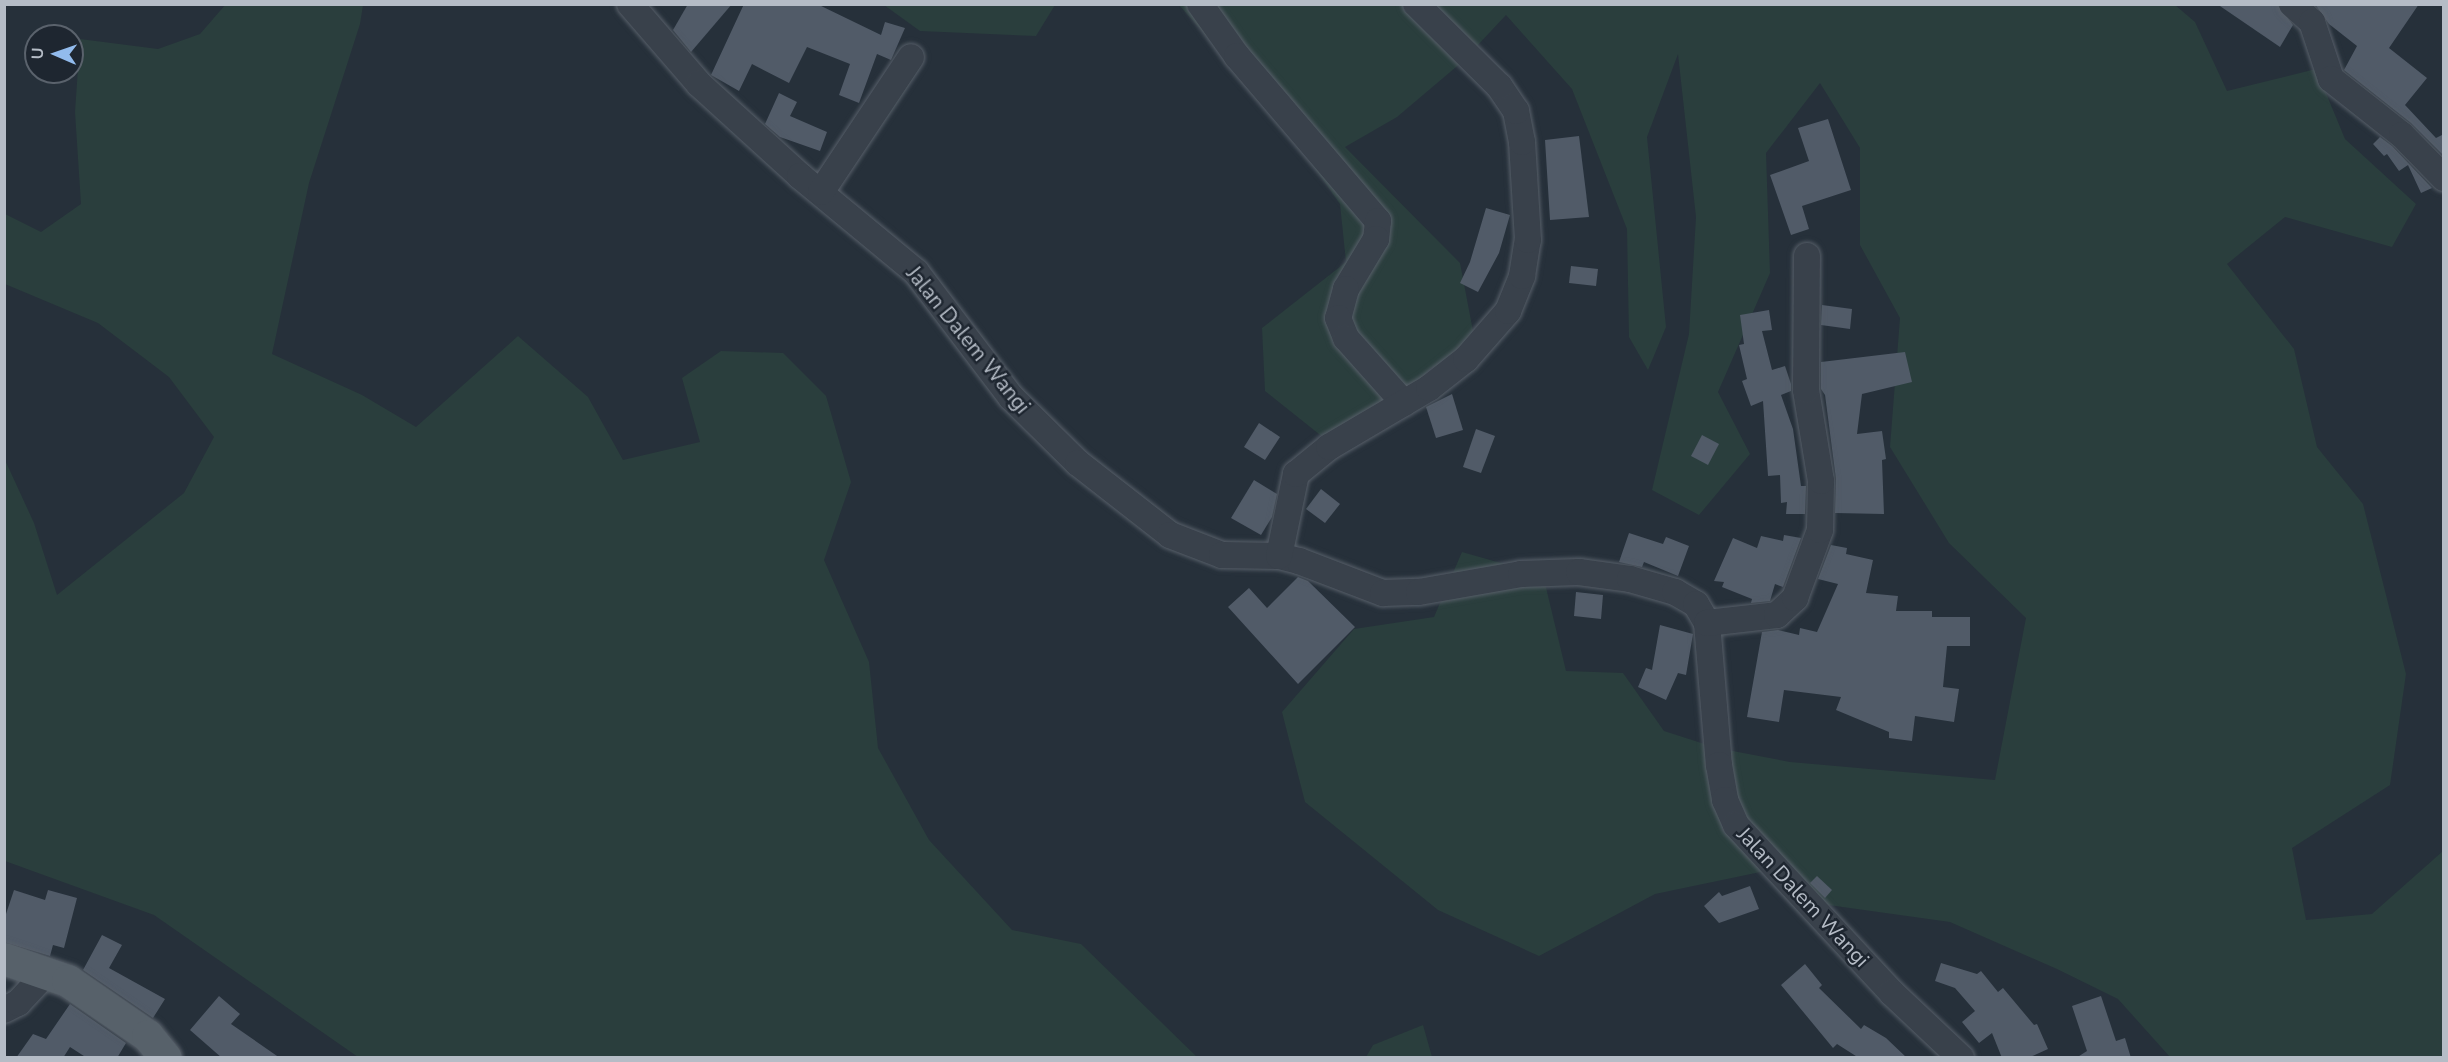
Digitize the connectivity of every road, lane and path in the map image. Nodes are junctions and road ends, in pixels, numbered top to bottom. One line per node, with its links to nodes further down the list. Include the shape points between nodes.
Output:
1 (630, 4): 7 (street, Jalan Dalem Wangi, via 699,84)
2 (1200, 4): 9 (street, via 1237,56 1378,221 1376,239 1346,289 1338,318 1346,338)
3 (1416, 4): 9 (street, via 1499,86 1516,111 1522,142 1528,240 1522,276 1508,311 1466,359)
4 (2292, 4): 6 (street, via 2312,22 2331,79 2409,141)
5 (911, 57): 7 (street)
6 (2444, 178)
7 (821, 192): 10 (street, Jalan Dalem Wangi, via 916,272 1011,397 1078,463 1170,534 1196,547 1222,555)
8 (1807, 256): 11 (street, via 1806,390 1821,481 1820,530 1811,565 1796,598 1777,615)
9 (1404, 403): 10 (street, via 1329,447 1296,474)
10 (1279, 556): 11 (street, Jalan Dalem Wangi, via 1383,593 1419,592 1521,574 1579,572 1630,579 1675,592 1696,604)
11 (1707, 623): 16 (street, Jalan Dalem Wangi, via 1719,765 1725,800 1736,825 1892,993)
12 (4, 958): 13 (main road)
13 (46, 973): 14 (street, via 18,1003); 15 (main road, via 68,981 148,1036)
14 (4, 1010)
15 (166, 1058)
16 (1961, 1058)

